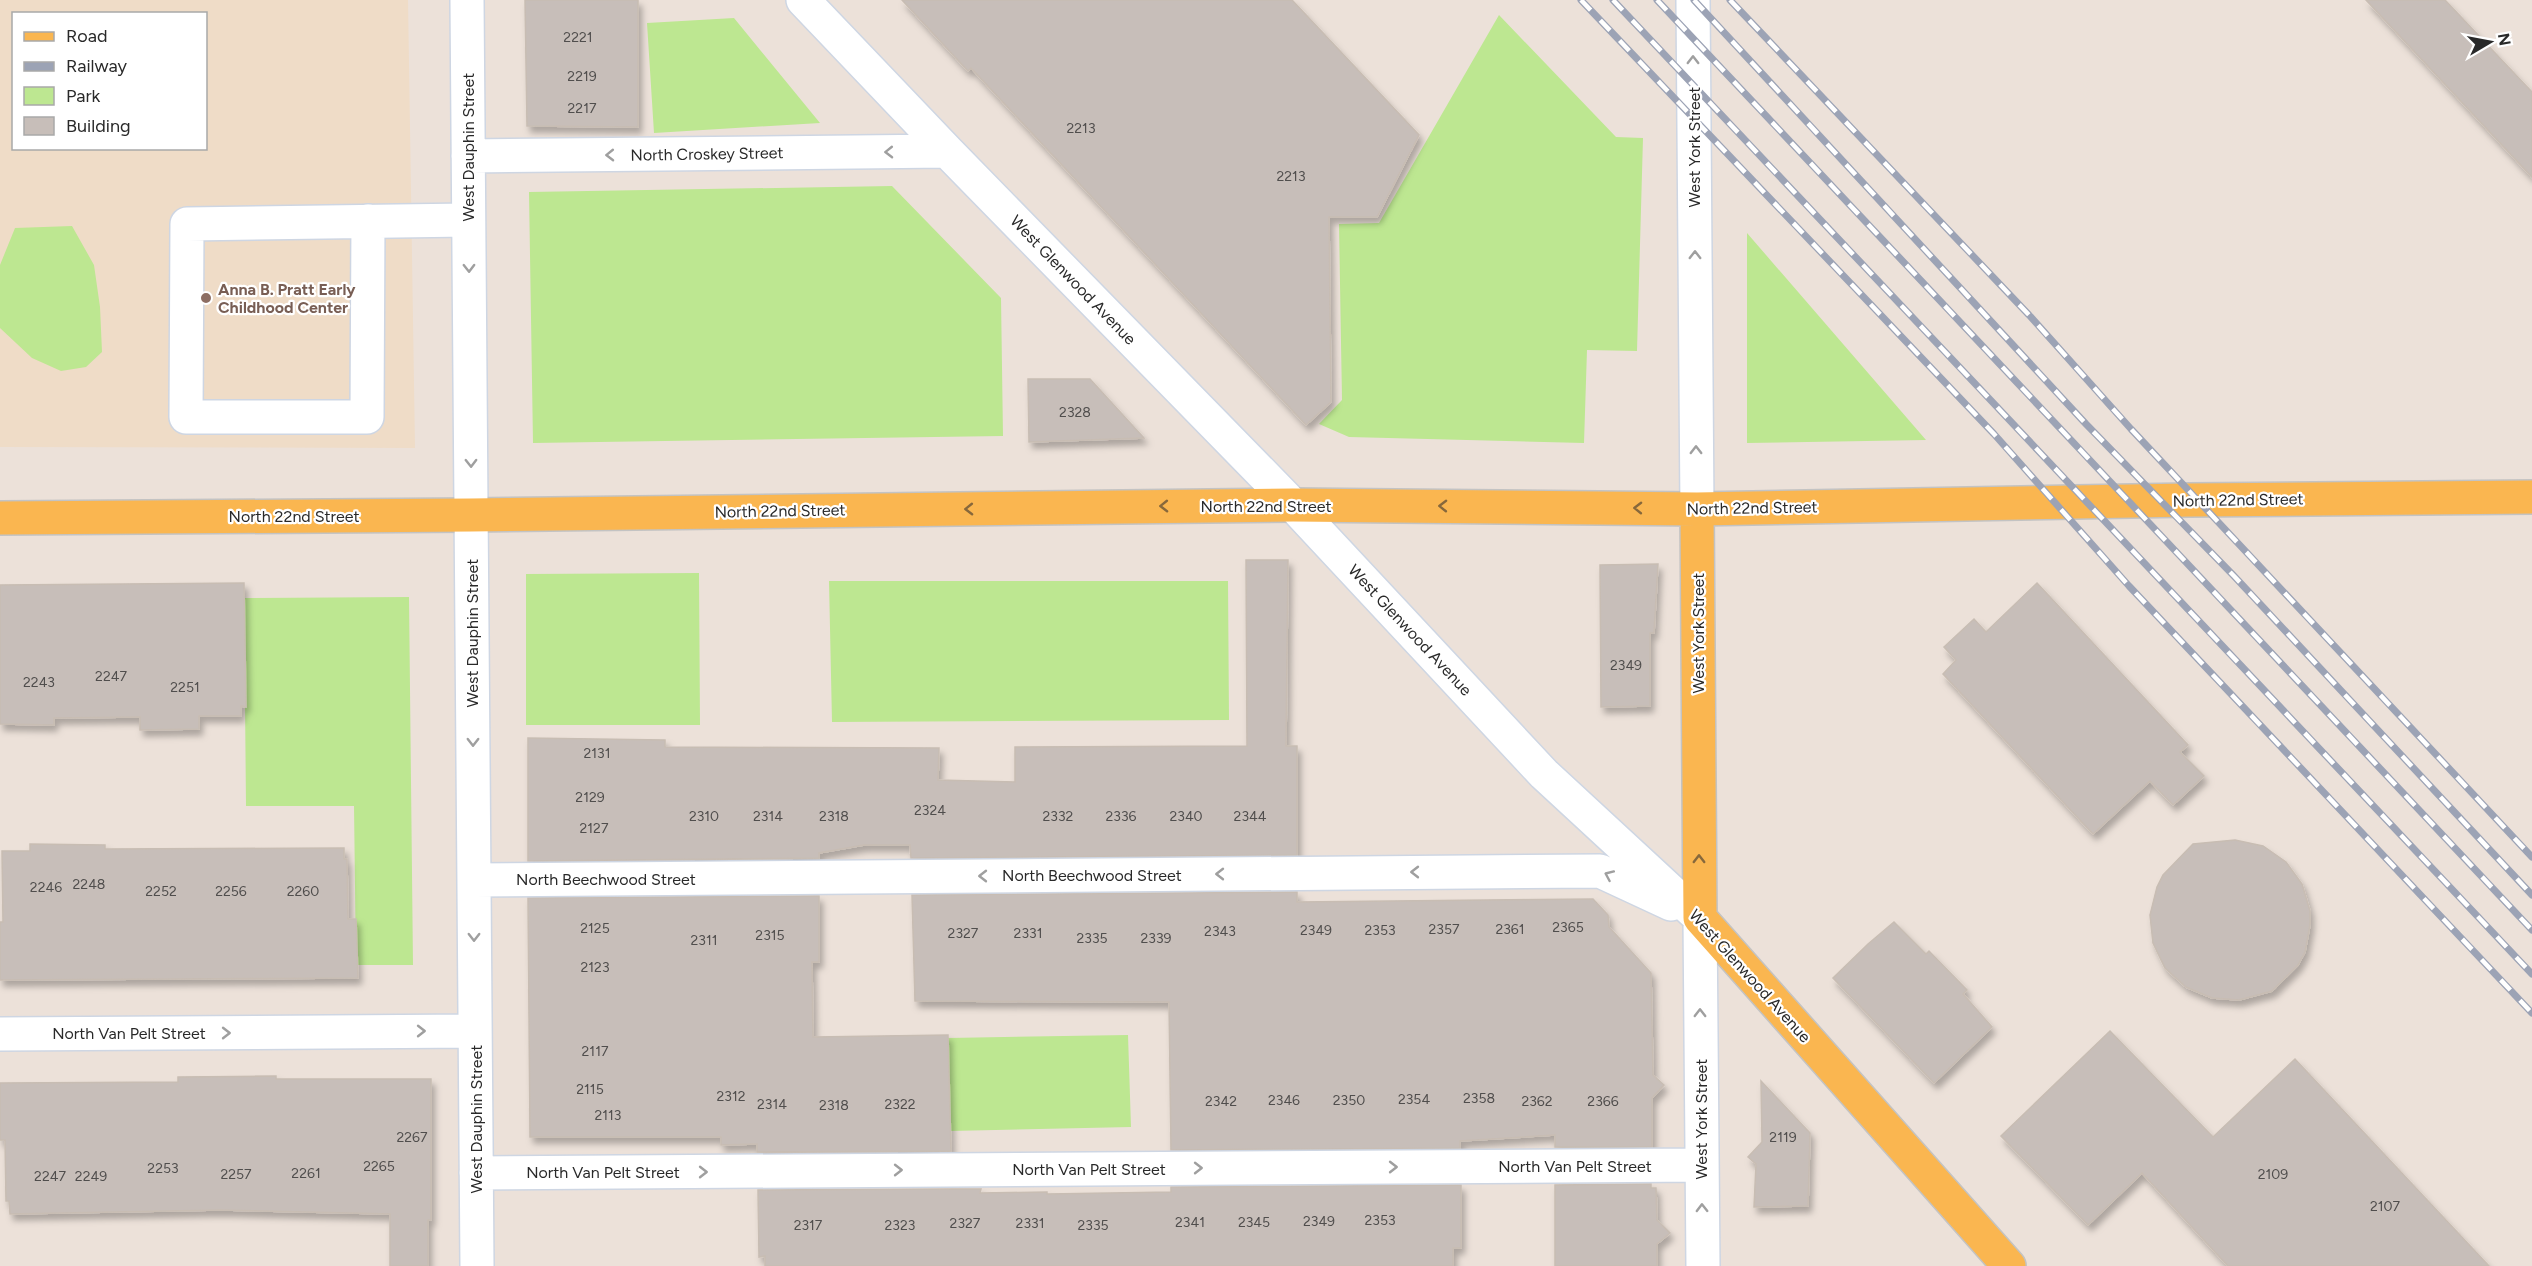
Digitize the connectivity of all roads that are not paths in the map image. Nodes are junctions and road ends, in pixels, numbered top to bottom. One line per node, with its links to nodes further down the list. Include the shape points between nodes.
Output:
1 (467, 0): 5 (street, West Dauphin Street)
2 (803, 0): 4 (street, West Glenwood Avenue)
3 (1693, 0): 10 (street, West York Street, one-way to 3)
4 (947, 151): 5 (street, North Croskey Street, one-way to 5); 9 (street, West Glenwood Avenue)
5 (468, 156): 6 (street, West Dauphin Street)
6 (468, 220): 7 (street); 11 (street, West Dauphin Street, one-way to 11)
7 (368, 221): 7 (street, via 187,224 186,417 367,417)
8 (2532, 497): 10 (main road, North 22nd Street)
9 (1293, 505): 10 (main road, North 22nd Street, one-way to 9); 11 (main road, North 22nd Street, one-way to 11); 14 (street, West Glenwood Avenue, via 1544,774)
10 (1697, 509): 14 (main road, West York Street, one-way to 10)
11 (471, 515): 12 (main road, North 22nd Street); 13 (street, West Dauphin Street, one-way to 13)
12 (0, 518)
13 (474, 880): 14 (street, North Beechwood Street, one-way to 13, via 1600,871); 15 (street, West Dauphin Street, one-way to 15)
14 (1700, 918): 17 (street, West York Street, one-way to 14); 21 (main road, West Glenwood Avenue)
15 (475, 1031): 16 (street, North Van Pelt Street, one-way to 15); 18 (street, West Dauphin Street)
16 (0, 1034)
17 (1701, 1165): 18 (street, North Van Pelt Street, one-way to 17); 20 (street, West York Street, one-way to 17)
18 (476, 1173): 19 (street, West Dauphin Street)
19 (477, 1266)
20 (1703, 1266)
21 (2008, 1266)

